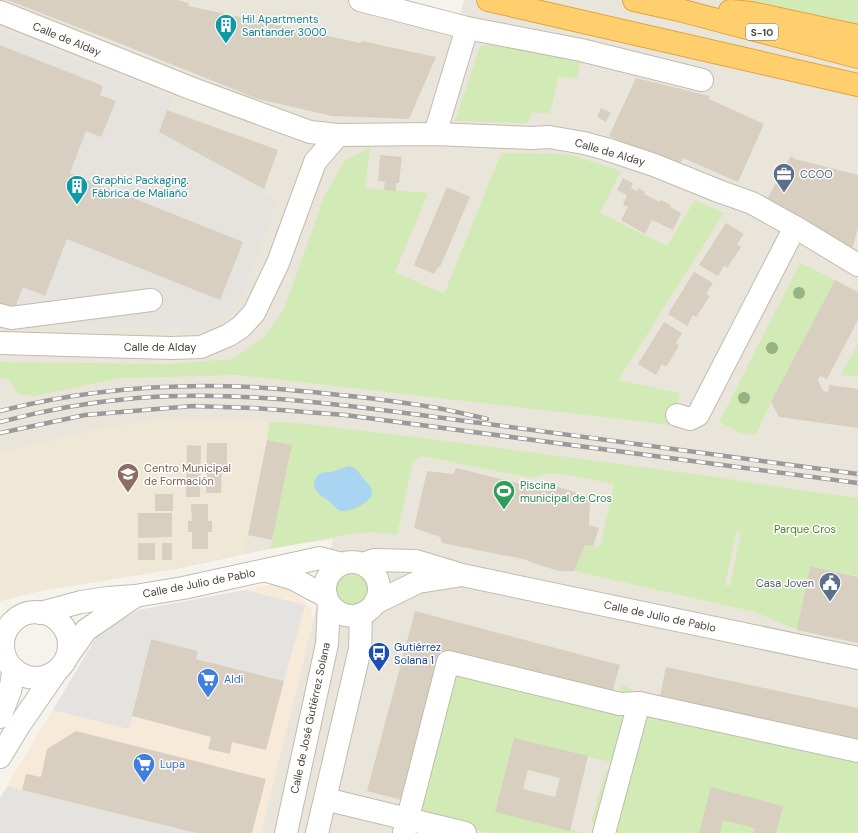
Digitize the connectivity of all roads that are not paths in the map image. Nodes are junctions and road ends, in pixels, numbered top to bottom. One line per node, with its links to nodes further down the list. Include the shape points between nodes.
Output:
1 (360, 0): 6 (street)
2 (488, 0): 9 (highway)
3 (634, 0): 4 (highway, S-10)
4 (679, 10): 7 (highway, via 716,9 751,13); 8 (highway, S-10)
5 (0, 12): 14 (street, Calle de Alday, via 275,120 310,132)
6 (467, 28): 10 (street, via 581,50); 13 (street)
7 (858, 36)
8 (858, 57)
9 (768, 63): 11 (highway); 12 (highway)
10 (702, 80)
11 (858, 85)
12 (858, 97)
13 (435, 134): 14 (street, Calle de Alday); 15 (street, Calle de Alday, via 549,137 584,143 654,165 752,203)
14 (338, 135): 19 (street, Calle de Alday, via 315,162 278,263 254,313 229,335 201,347)
15 (795, 227): 16 (street, Calle de Alday); 20 (street, via 698,415 690,418)
16 (858, 265)
17 (151, 300): 18 (street, via 11,318)
18 (0, 315)
19 (0, 343)
20 (677, 415)
21 (352, 564): 22 (street, Calle de Julio de Pablo, via 320,558); 23 (street, Calle de Julio de Pablo, via 374,560 416,561); 25 (street, via 335,568 330,574 326,581); 26 (street, via 371,570 376,577 378,595)
22 (264, 571): 24 (street, Calle de Julio de Pablo); 25 (street, Calle de Julio de Pablo, via 294,579)
23 (462, 575): 26 (street, Calle de Julio de Pablo, via 418,582); 30 (street, Calle de Julio de Pablo)
24 (135, 596): 28 (street, Calle de Julio de Pablo, via 81,602); 31 (street, Calle de Julio de Pablo, via 86,630)
25 (328, 600): 26 (street, via 343,614 352,616); 39 (street, Calle de José Gutiérrez Solana, via 327,644)
26 (368, 609): 37 (street)
27 (0, 614): 28 (street, Calle de Julio de Pablo)
28 (33, 614): 29 (street, via 15,620 8,628); 31 (street, via 50,615 64,628 69,648)
29 (2, 648): 32 (street)
30 (858, 658)
31 (61, 665): 32 (street, via 46,677 35,678 24,676); 36 (street, Calle de Julio de Pablo)
32 (14, 669): 34 (street, via 10,691)
33 (639, 703): 35 (street); 38 (street, via 620,704 448,662); 42 (street)
34 (0, 718)
35 (858, 751)
36 (0, 757)
37 (325, 799): 38 (street); 40 (street)
38 (406, 826): 41 (street)
39 (286, 833)
40 (317, 833)
41 (465, 833)
42 (604, 833)

